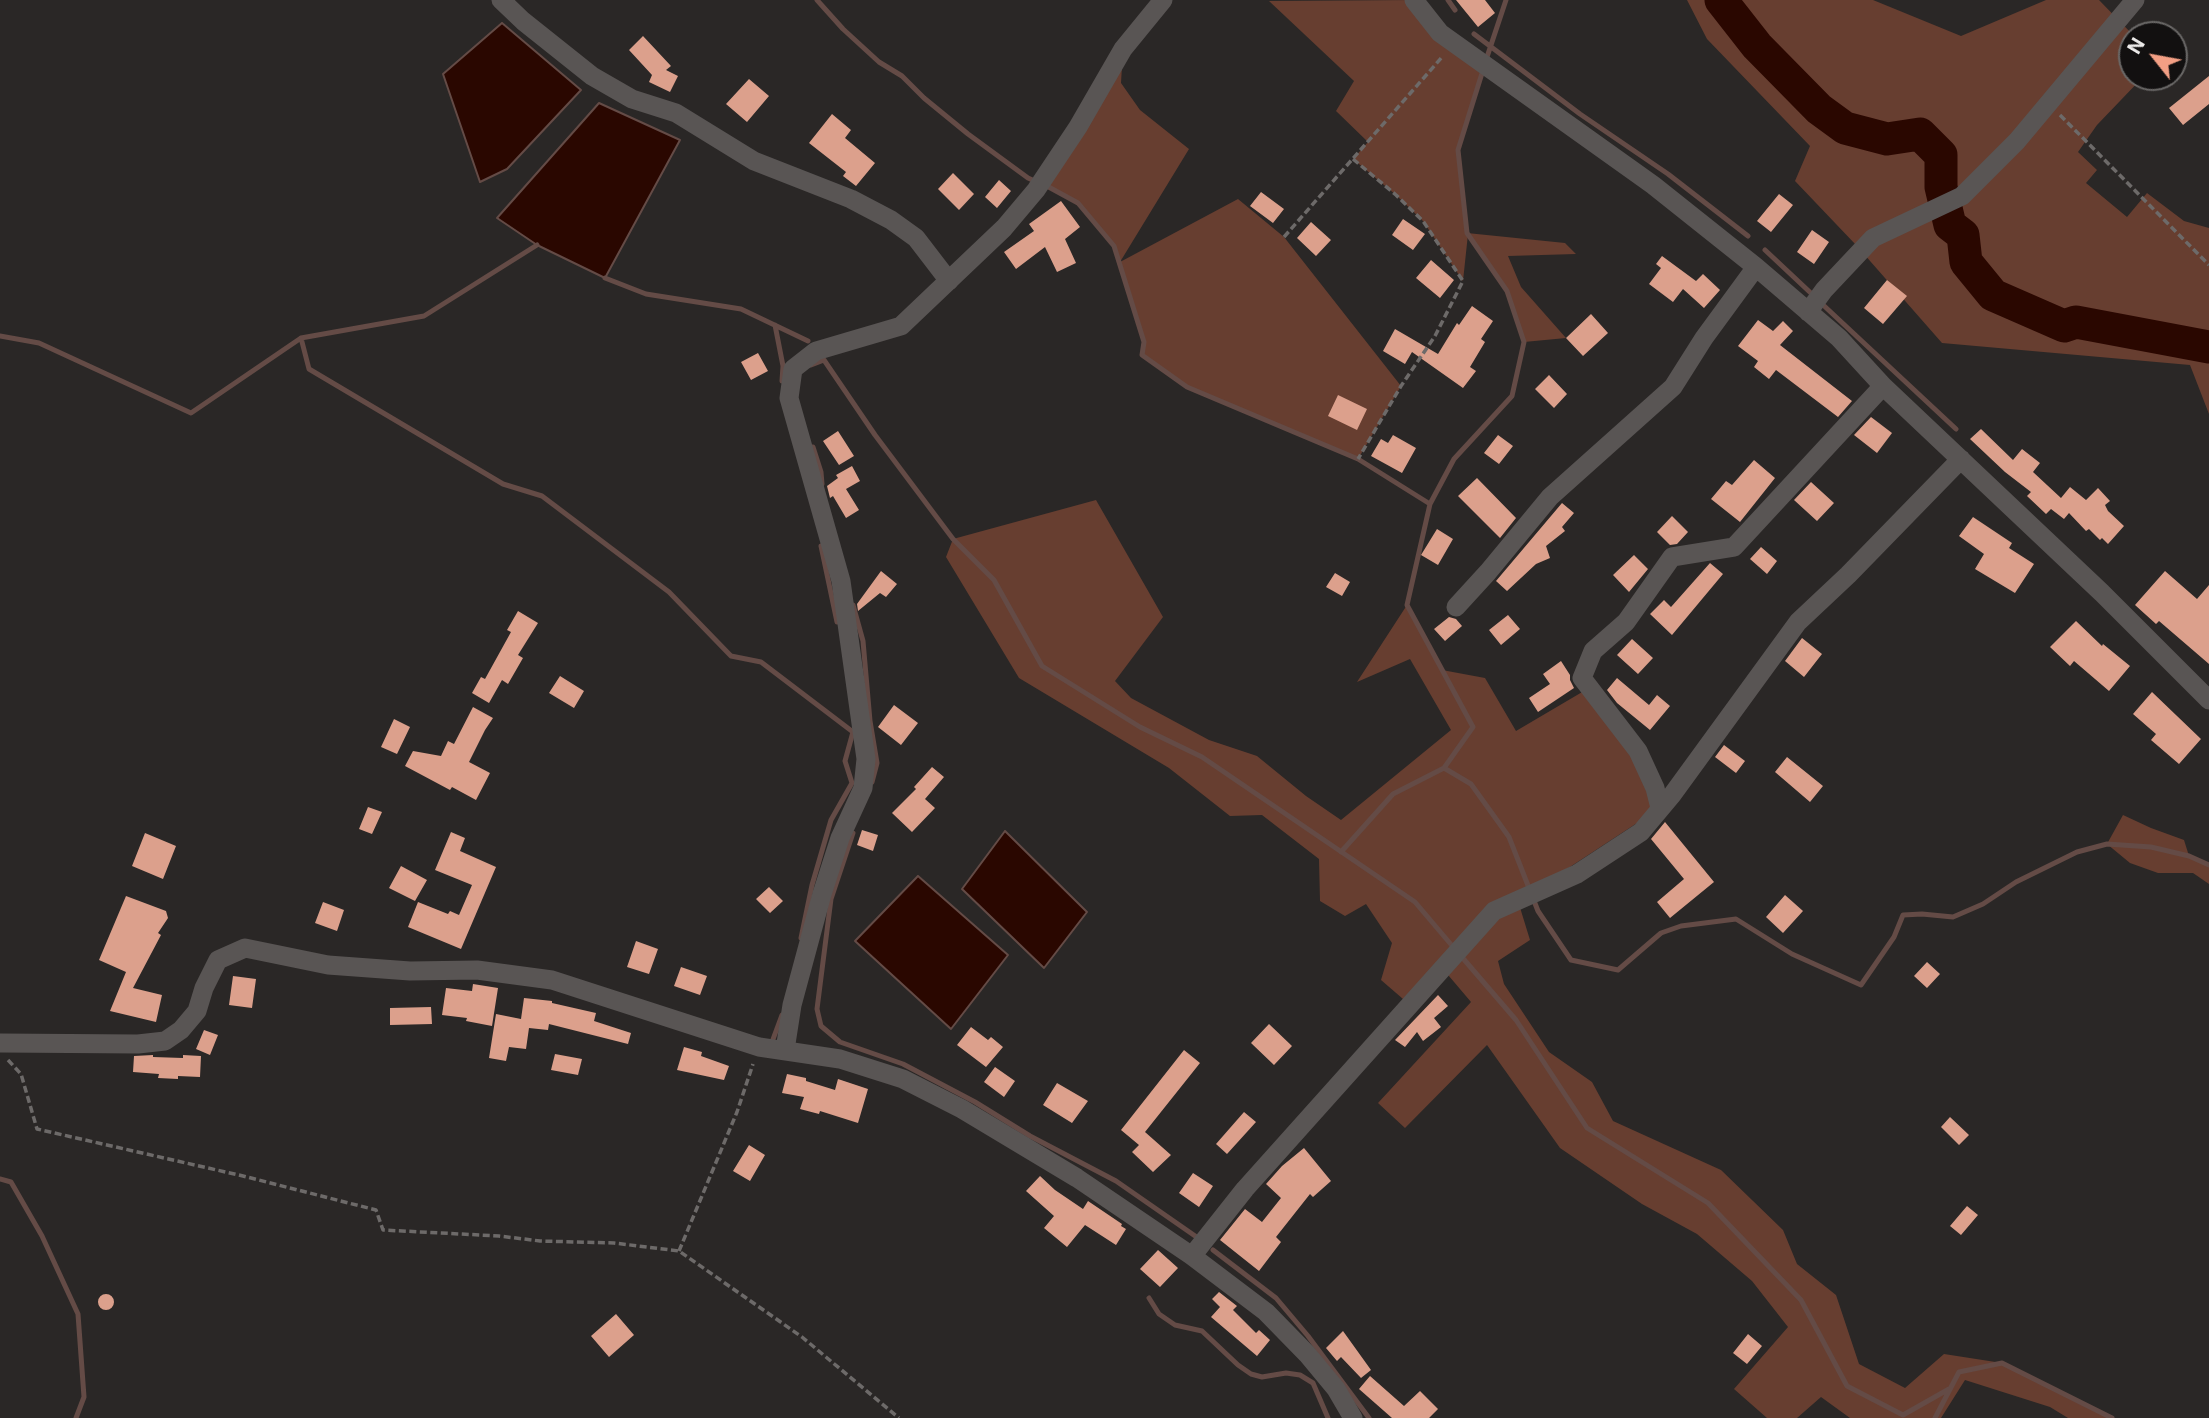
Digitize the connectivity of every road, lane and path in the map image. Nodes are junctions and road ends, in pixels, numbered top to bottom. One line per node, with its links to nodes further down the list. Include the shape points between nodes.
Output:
1 (500, 0): 11 (street, via 592,76 632,99 676,113 754,162 851,199 891,220 916,238)
2 (1163, 0): 11 (street, via 1123,49 1036,190)
3 (1414, 0): 5 (street)
4 (2135, 0): 6 (street)
5 (1453, 44): 7 (path); 10 (street, via 1653,185)
6 (2048, 103): 9 (path); 12 (street, via 1962,196 1873,238)
7 (1353, 159): 8 (path); 14 (path, via 1423,221 1463,281 1435,336)
8 (1284, 237)
9 (2209, 265)
10 (1756, 267): 12 (street); 16 (street, via 1673,387 1550,497)
11 (949, 281): 20 (street, via 901,326 816,351 793,369 789,398 841,581 866,759 863,788 822,894 792,1005)
12 (1808, 312): 13 (street)
13 (1883, 386): 15 (street); 18 (street, via 1734,547 1672,557 1626,622 1593,651 1581,678 1638,751)
14 (1358, 459)
15 (1961, 459): 17 (street); 18 (street, via 1798,622)
16 (1456, 607)
17 (2209, 699)
18 (1660, 808): 23 (street, via 1641,832 1577,874 1494,911 1245,1189)
19 (759, 1047): 20 (street); 21 (street, via 552,980 477,970 328,965 245,948 218,960 197,1010 165,1041); 22 (path)
20 (785, 1050): 23 (street, via 840,1059 915,1085 1077,1178)
21 (4, 1051): 22 (path, via 21,1074 37,1129 376,1210 383,1230)
22 (679, 1251): 24 (path, via 802,1337)
23 (1192, 1256): 25 (street, via 1266,1312 1336,1389)
24 (900, 1418)
25 (1353, 1418)

